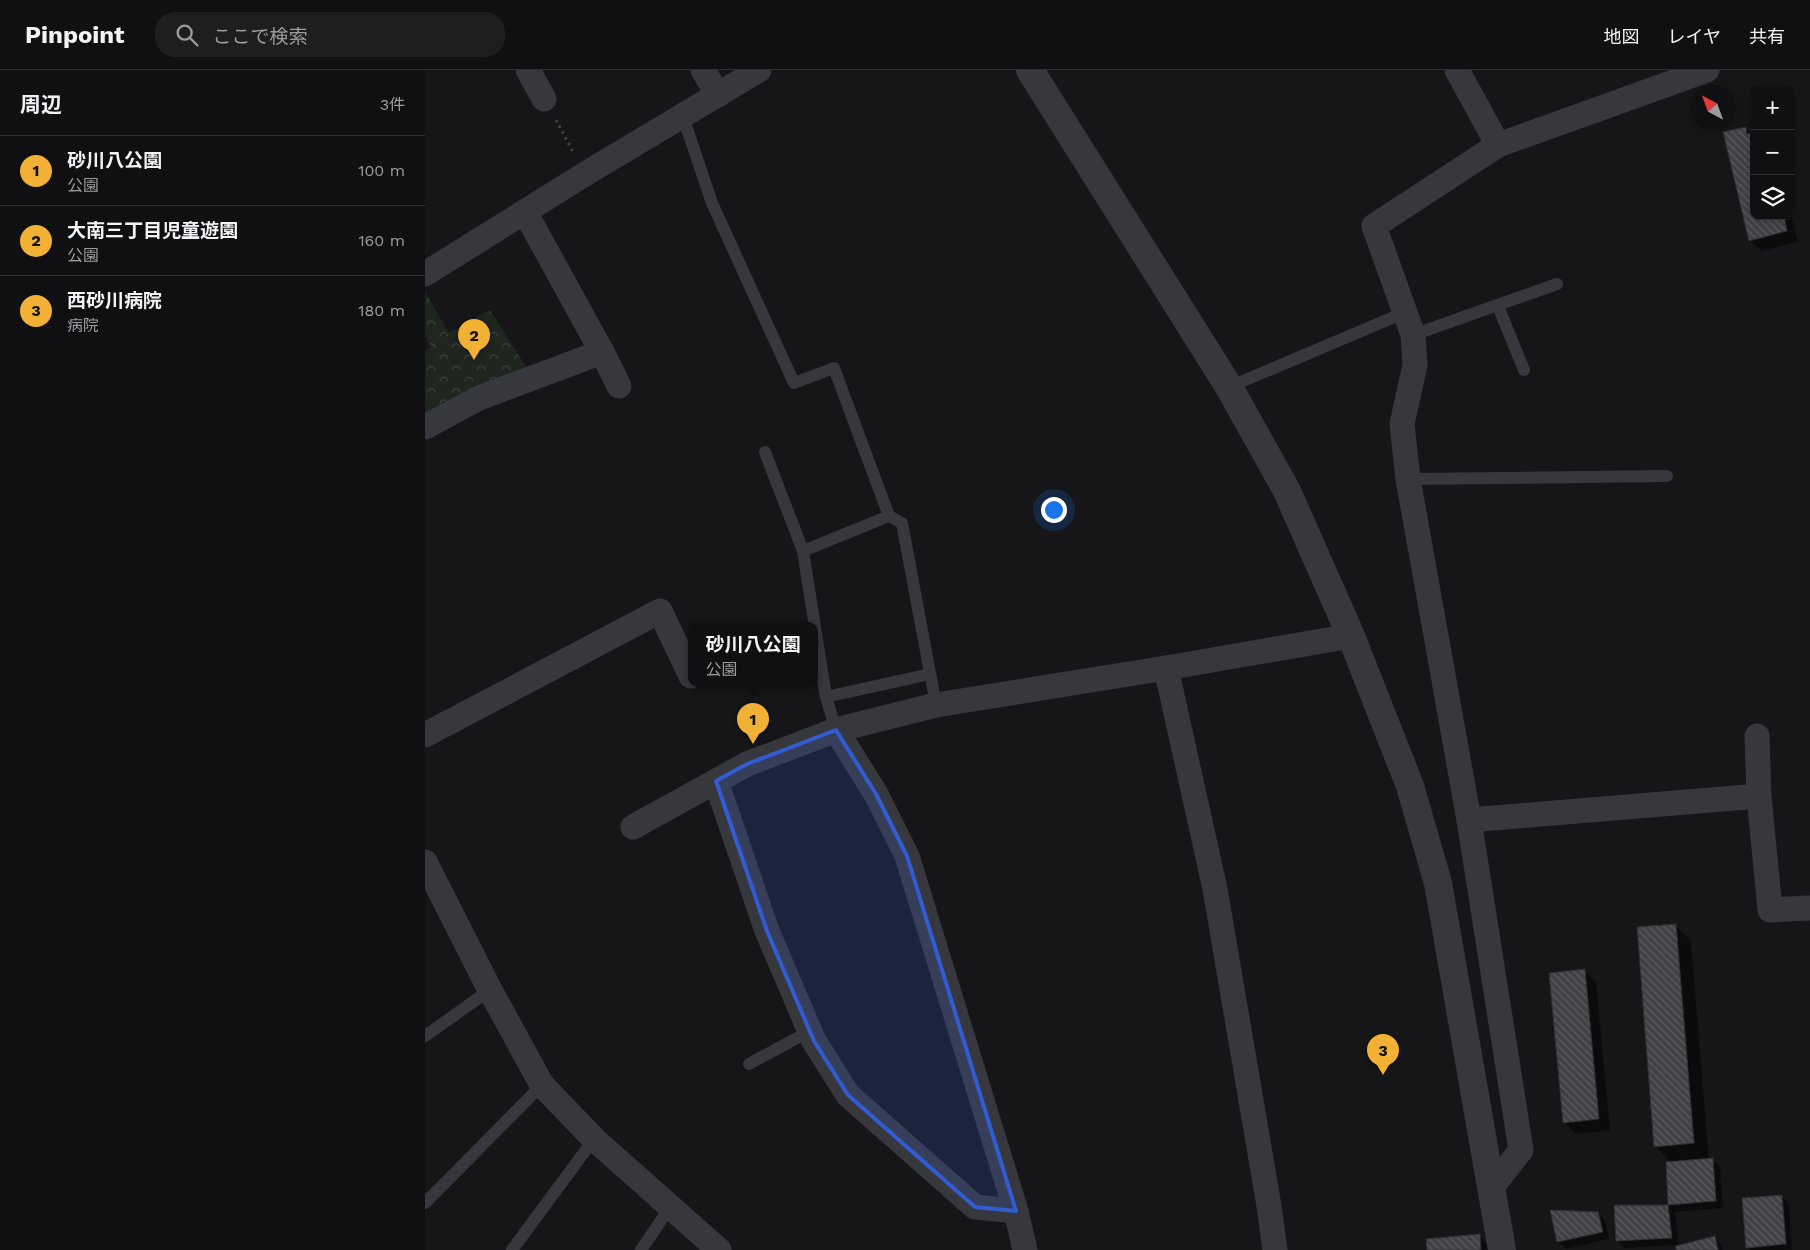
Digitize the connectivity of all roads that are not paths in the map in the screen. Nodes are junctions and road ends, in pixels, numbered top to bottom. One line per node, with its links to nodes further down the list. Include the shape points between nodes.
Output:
1 (528, 70): 8 (street)
2 (703, 70): 7 (street)
3 (759, 70): 7 (street)
4 (1030, 70): 19 (street)
5 (1457, 70): 10 (street)
6 (1707, 70): 10 (street)
7 (718, 95): 9 (street)
8 (545, 100)
9 (683, 117): 11 (street); 24 (lane, via 711,203 794,383 834,368)
10 (1498, 145): 15 (street, via 1374,226)
11 (525, 212): 12 (street); 16 (street)
12 (425, 274)
13 (1557, 284): 14 (lane)
14 (1498, 306): 15 (lane); 17 (lane)
15 (1410, 323): 19 (lane); 23 (street, via 1415,365 1402,424)
16 (602, 352): 18 (street); 20 (street, via 479,398)
17 (1524, 370)
18 (619, 386)
19 (1229, 388): 27 (street, via 1287,491)
20 (425, 427)
21 (765, 452): 25 (lane)
22 (1667, 476): 23 (lane)
23 (1409, 479): 39 (street)
24 (889, 516): 25 (lane); 31 (lane, via 902,523)
25 (803, 551): 26 (lane)
26 (814, 622)
27 (1351, 636): 29 (street); 50 (street, via 1410,786 1438,883)
28 (818, 646): 32 (lane)
29 (1166, 668): 33 (street); 58 (street, via 1215,889)
30 (688, 670): 35 (street, via 660,611)
31 (930, 674): 32 (lane); 33 (lane)
32 (826, 697): 34 (lane)
33 (935, 705): 34 (street)
34 (836, 730): 37 (street, via 747,764); 53 (street, via 876,794 907,856)
35 (425, 735)
36 (1757, 736): 38 (street)
37 (716, 782): 40 (street); 45 (street, via 767,931)
38 (1759, 796): 39 (street); 42 (street, via 1770,910)
39 (1469, 820): 50 (street, via 1521,1150)
40 (633, 827)
41 (425, 862): 44 (street)
42 (1810, 908): 43 (lane)
43 (1810, 925)
44 (490, 990): 46 (lane); 48 (street)
45 (810, 1031): 47 (lane); 53 (street, via 848,1095 975,1207)
46 (425, 1036)
47 (749, 1064)
48 (542, 1084): 49 (street); 51 (lane)
49 (595, 1139): 52 (street); 54 (lane)
50 (1492, 1187): 59 (street)
51 (425, 1203)
52 (671, 1206): 55 (lane); 56 (street)
53 (1016, 1211): 57 (street)
54 (512, 1250)
55 (641, 1250)
56 (719, 1250)
57 (1025, 1250)
58 (1275, 1250)
59 (1502, 1250)

